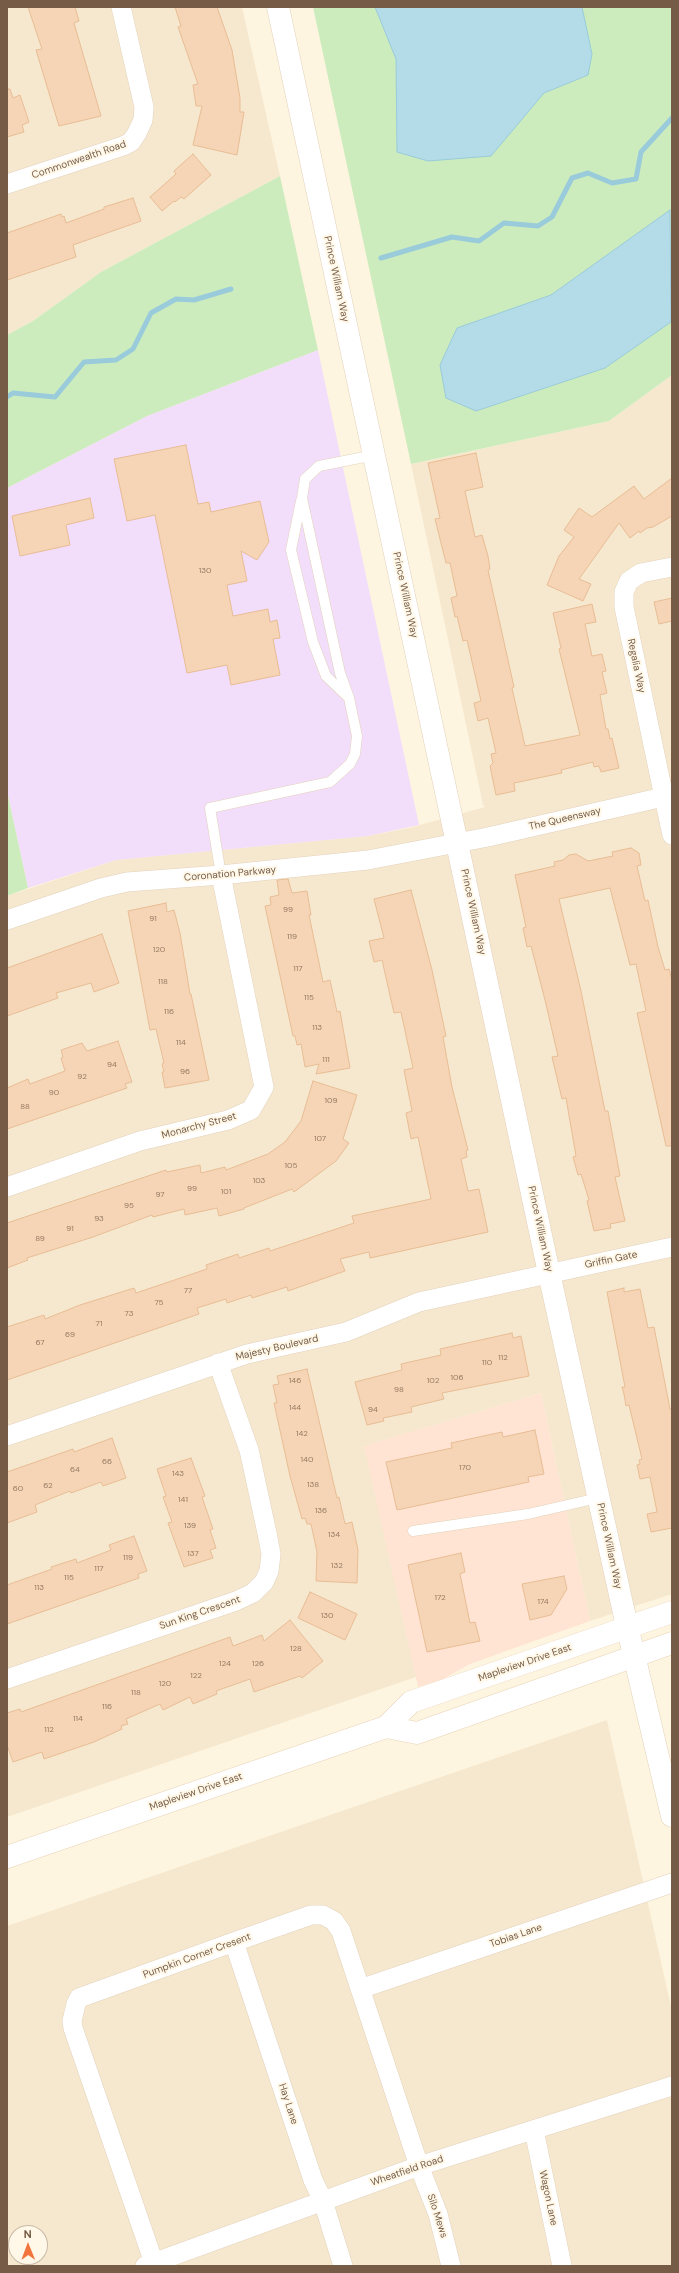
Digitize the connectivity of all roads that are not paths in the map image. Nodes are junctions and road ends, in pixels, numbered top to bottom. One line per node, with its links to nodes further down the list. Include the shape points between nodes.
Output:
1 (120, 7): 3 (street, Commonwealth Road, via 144,107 143,120 137,133 131,142 123,146)
2 (278, 7): 4 (street, Prince William Way)
3 (7, 184)
4 (374, 455): 5 (lane, via 319,466 305,479); 10 (street, Prince William Way)
5 (302, 498): 7 (lane, via 340,673); 7 (lane, via 291,550 313,642 326,676)
6 (672, 566): 8 (street, Regalia Way, via 641,573 629,581 624,592 624,607)
7 (349, 698): 11 (lane, via 357,736 355,754 350,764 330,782 210,808)
8 (668, 796): 9 (street, Regalia Way); 10 (street, The Queensway)
9 (672, 835)
10 (458, 843): 11 (street, Coronation Parkway, via 368,860); 15 (street, Prince William Way)
11 (221, 875): 12 (street, Coronation Parkway, via 127,882 101,888); 13 (street, Monarchy Street, via 264,1087 251,1110 228,1120 140,1141)
12 (7, 920)
13 (7, 1187)
14 (672, 1247): 15 (street, Griffin Gate)
15 (549, 1273): 16 (street, Majesty Boulevard, via 419,1302 346,1332); 18 (street, Prince William Way)
16 (218, 1363): 17 (street, Majesty Boulevard); 24 (street, Sun King Crescent, via 249,1450 267,1533 271,1554 269,1571 264,1582 253,1593 236,1601)
17 (7, 1436)
18 (598, 1498): 19 (lane, via 528,1514); 21 (street, Prince William Way)
19 (413, 1531)
20 (672, 1612): 21 (street, Mapleview Drive East)
21 (628, 1628): 23 (street, Prince William Way); 25 (street, Mapleview Drive East, via 411,1702)
22 (672, 1643): 23 (street, Mapleview Drive East)
23 (635, 1656): 25 (street, Mapleview Drive East, via 418,1733); 26 (street, Prince William Way)
24 (7, 1679)
25 (386, 1727): 27 (street, Mapleview Drive East)
26 (672, 1816)
27 (7, 1857)
28 (672, 1883): 30 (street, Tobias Lane)
29 (234, 1942): 30 (street, Pumpkin Corner Cresent, via 311,1916 323,1915 334,1921 341,1931); 34 (street, Hay Lane, via 313,2180); 35 (street, Pumpkin Corner Cresent, via 79,1998 73,2010 73,2028)
30 (360, 1989): 33 (street, Pumpkin Corner Cresent)
31 (672, 2086): 32 (street, Wheatfield Road)
32 (534, 2130): 33 (street, Wheatfield Road); 38 (street, Wagon Lane)
33 (419, 2166): 34 (street, Wheatfield Road); 37 (street, Silo Mews, via 438,2214)
34 (323, 2201): 35 (street, Wheatfield Road); 36 (street, Hay Lane)
35 (149, 2265)
36 (343, 2266)
37 (451, 2266)
38 (562, 2266)

